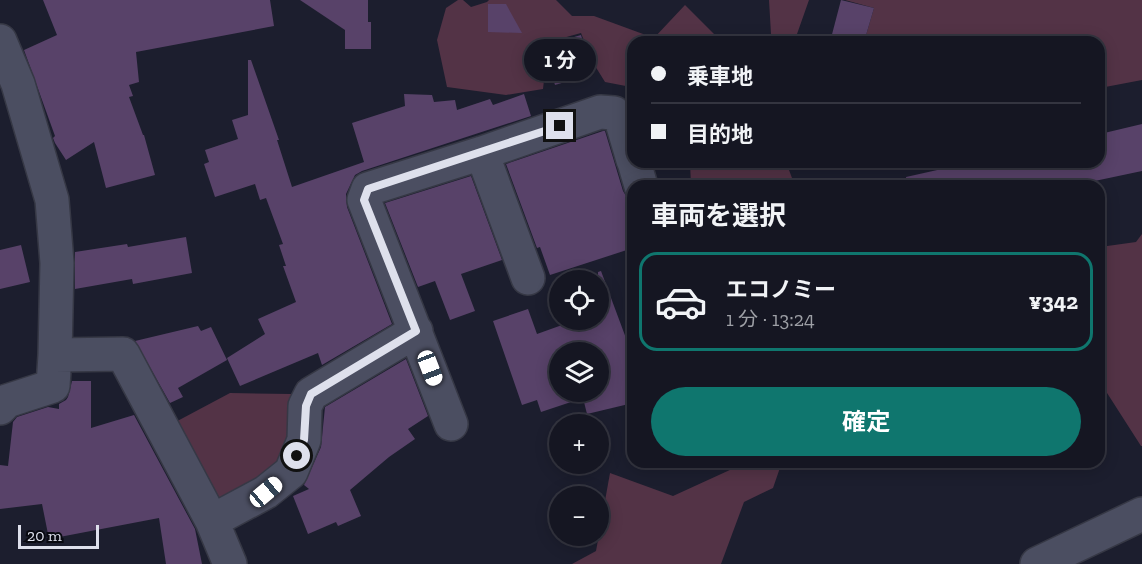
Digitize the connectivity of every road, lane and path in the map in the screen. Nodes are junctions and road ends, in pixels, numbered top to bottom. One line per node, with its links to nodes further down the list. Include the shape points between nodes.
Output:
1 (0, 41): 6 (street, via 18,84 52,200 57,263)
2 (627, 140): 3 (street, via 621,119 614,113 600,112)
3 (482, 153): 4 (street); 5 (street, via 368,189 364,200)
4 (528, 278)
5 (416, 331): 8 (street); 10 (street, via 311,394 306,406 304,440 291,472 266,492)
6 (55, 355): 7 (street, via 53,386 7,401); 10 (street, via 123,354)
7 (0, 408)
8 (451, 424)
9 (1142, 514): 12 (street)
10 (212, 521): 11 (street)
11 (230, 564)
12 (1037, 564)

